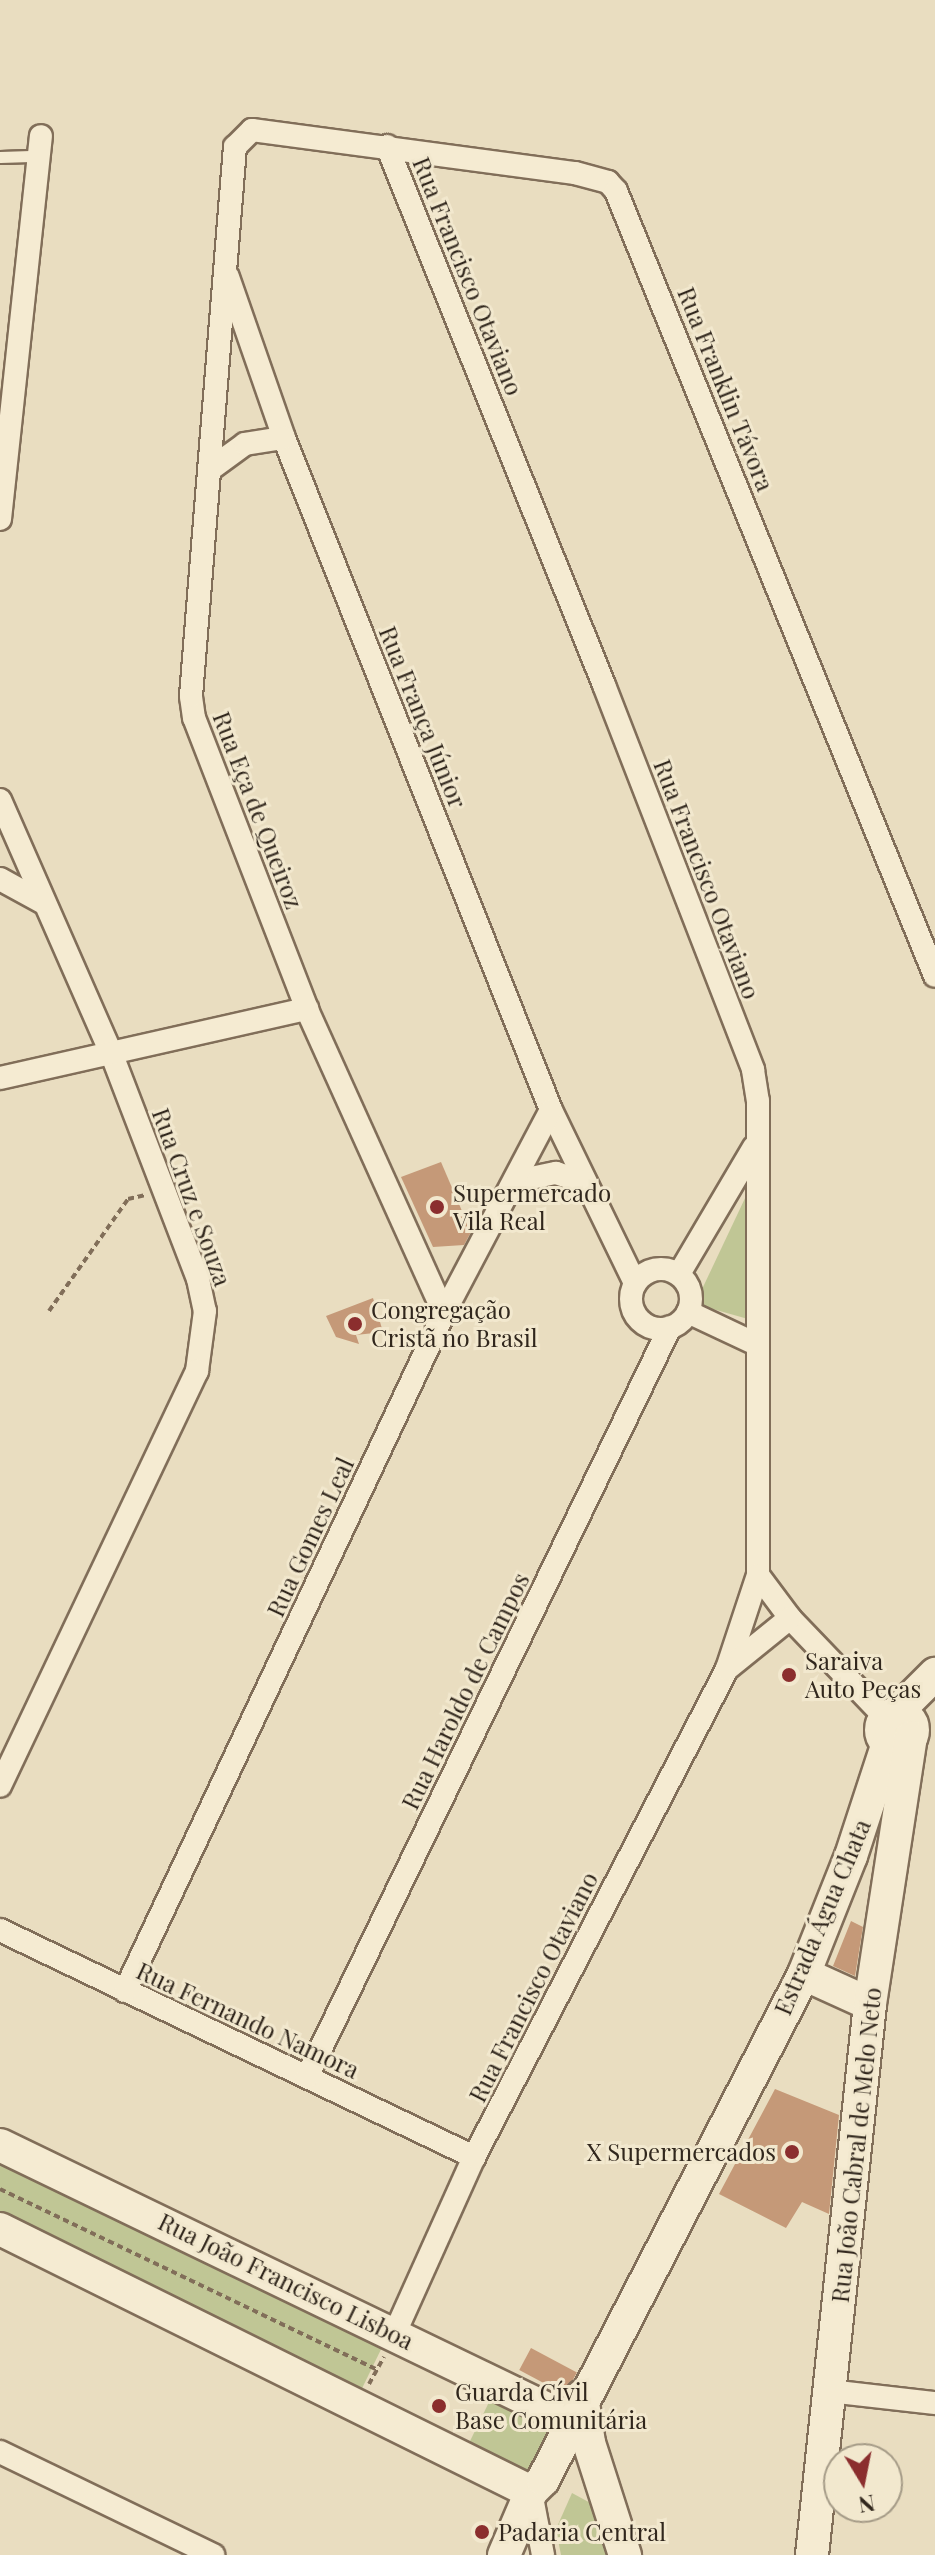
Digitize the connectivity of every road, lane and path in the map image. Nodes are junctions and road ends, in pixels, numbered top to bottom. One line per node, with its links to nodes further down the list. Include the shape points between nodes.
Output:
1 (40, 146): 4 (lane); 6 (street)
2 (387, 146): 3 (street, Rua Franklin Távora, via 271,128 252,130); 13 (street, Rua Franklin Távora, via 593,177 616,191); 18 (street, Rua Francisco Otaviano, via 753,1070)
3 (235, 147): 5 (street, Rua Eça de Queiroz)
4 (0, 157)
5 (225, 268): 7 (street, Rua França Júnior); 8 (street, Rua Eça de Queiroz)
6 (10, 316): 9 (street)
7 (284, 438): 8 (street, via 245,444); 17 (street, Rua França Júnior)
8 (212, 468): 14 (street, Rua Eça de Queiroz, via 191,696 194,718)
9 (0, 519)
10 (0, 800): 12 (street, Rua Cruz e Souza)
11 (0, 879): 12 (street)
12 (42, 902): 15 (street, Rua Cruz e Souza)
13 (935, 976)
14 (307, 1009): 15 (street); 26 (street, Rua Eça de Queiroz)
15 (112, 1055): 16 (street); 21 (street, Rua Cruz e Souza)
16 (0, 1078)
17 (551, 1110): 19 (street, Rua Gomes Leal); 20 (street, Rua França Júnior)
18 (755, 1146): 22 (street); 28 (street, Rua Francisco Otaviano)
19 (517, 1181): 20 (street, via 556,1173); 26 (street, Rua Gomes Leal)
20 (584, 1182): 23 (street, Rua França Júnior)
21 (164, 1191): 24 (path, via 128,1199); 34 (street, Rua Cruz e Souza, via 205,1311 197,1371)
22 (679, 1274): 23 (street, via 651,1270); 25 (street, via 690,1290)
23 (635, 1283): 27 (street, via 634,1313 649,1326)
24 (49, 1311)
25 (688, 1312): 27 (street); 28 (street)
26 (444, 1313): 37 (street, Rua Gomes Leal)
27 (670, 1327): 39 (street, Rua Haroldo de Campos)
28 (754, 1343): 29 (street, Rua Francisco Otaviano)
29 (758, 1575): 30 (street); 31 (street, Rua Francisco Otaviano)
30 (790, 1618): 31 (street, Rua Francisco Otaviano); 33 (street)
31 (727, 1669): 41 (street, Rua Francisco Otaviano)
32 (935, 1675): 33 (street)
33 (898, 1727): 36 (street, Estrada Água Chata); 38 (street, Rua João Cabral de Melo Neto)
34 (0, 1786)
35 (0, 1930): 37 (street, Rua Fernando Namora)
36 (804, 1974): 38 (street); 49 (street, Estrada Água Chata)
37 (125, 1991): 39 (street, Rua Fernando Namora)
38 (870, 2004): 46 (street, Rua João Cabral de Melo Neto)
39 (307, 2077): 41 (street, Rua Fernando Namora)
40 (0, 2145): 44 (street, Rua João Francisco Lisboa)
41 (474, 2157): 44 (street, Rua Francisco Otaviano)
42 (0, 2189): 45 (path)
43 (0, 2229): 48 (street)
44 (395, 2333): 45 (path); 49 (street, Rua João Francisco Lisboa)
45 (377, 2370): 48 (path)
46 (829, 2391): 47 (street); 57 (street, Rua João Cabral de Melo Neto)
47 (935, 2403)
48 (358, 2404): 52 (street)
49 (576, 2408): 51 (street); 52 (street, Estrada Água Chata)
50 (0, 2452): 53 (street)
51 (601, 2483): 52 (street, via 580,2473 558,2472); 56 (street)
52 (537, 2486): 54 (street, Estrada Água Chata); 55 (street)
53 (213, 2555)
54 (504, 2555)
55 (543, 2555)
56 (625, 2555)
57 (812, 2555)

